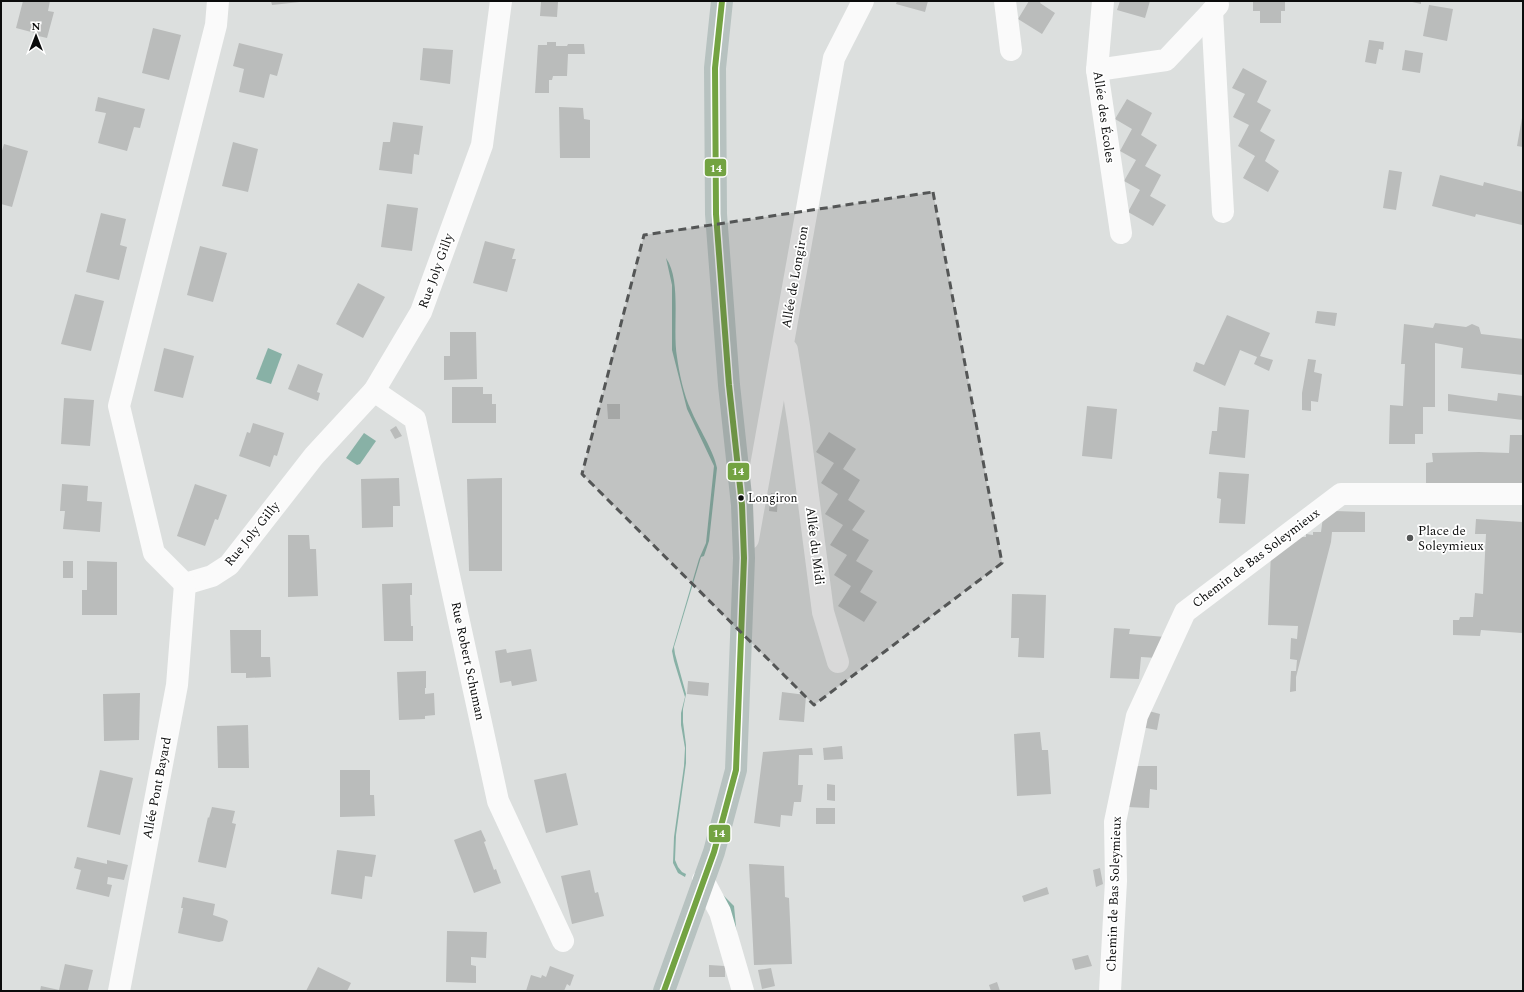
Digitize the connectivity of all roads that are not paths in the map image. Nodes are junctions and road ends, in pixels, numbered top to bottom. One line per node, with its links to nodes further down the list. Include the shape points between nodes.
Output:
1 (218, 1): 16 (street, via 216,25 118,406 154,553)
2 (501, 1): 13 (street, Rue Joly Gilly, via 482,145 421,312)
3 (722, 1): 15 (main road, via 715,68 716,214 729,385 742,505)
4 (1005, 1): 8 (street)
5 (1103, 1): 9 (street, Allée des Écoles)
6 (861, 3): 12 (street, Allée de Longiron, via 834,58)
7 (1217, 6): 9 (street, via 1166,60); 10 (street)
8 (1011, 50)
9 (1097, 70): 11 (street, Allée des Écoles)
10 (1223, 212)
11 (1121, 233)
12 (785, 333): 15 (street, Allée de Longiron); 17 (street, Allée du Midi, via 823,612)
13 (374, 391): 16 (street, Rue Joly Gilly, via 314,456 229,566 212,576); 19 (street, Rue Robert Schuman, via 415,419 498,801)
14 (1523, 494): 23 (street, Chemin de Bas Soleymieux, via 1341,494 1185,612 1137,716 1115,822 1116,881)
15 (744, 558): 18 (main road, via 736,770 714,852)
16 (185, 584): 20 (street, Allée Pont Bayard, via 177,685)
17 (838, 662)
18 (703, 880): 21 (main road); 22 (street, via 720,912)
19 (563, 941)
20 (119, 991)
21 (664, 991)
22 (743, 991)
23 (1110, 991)

